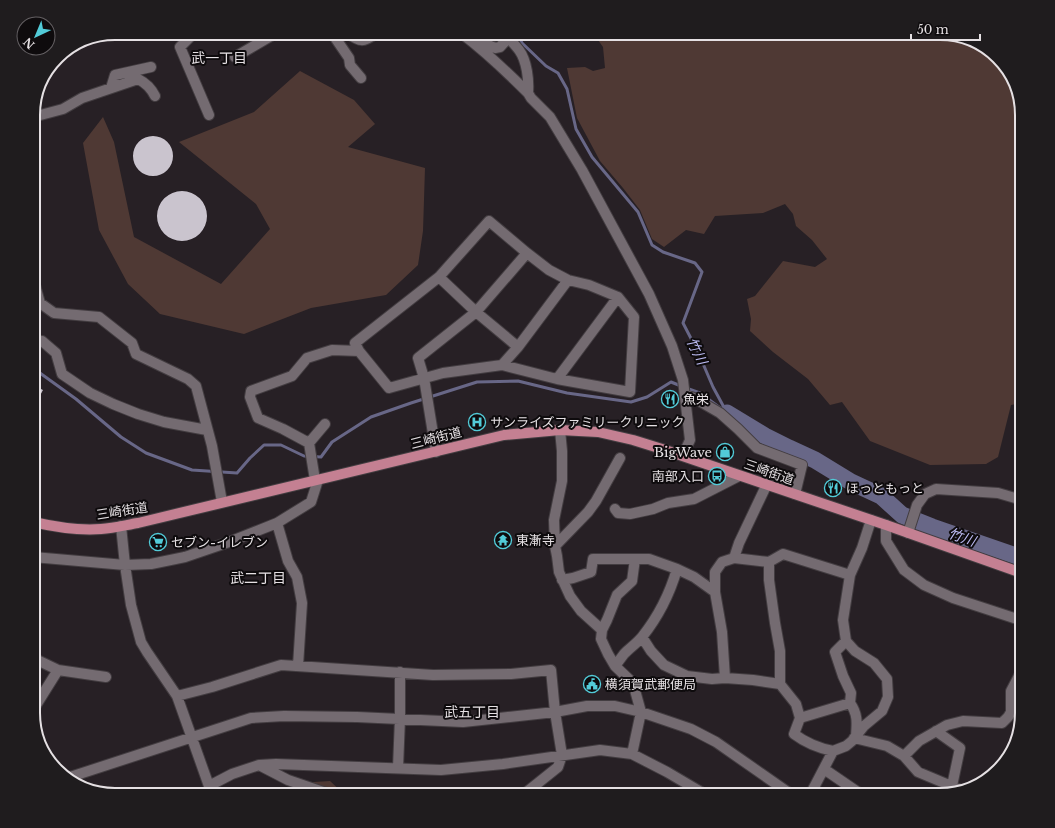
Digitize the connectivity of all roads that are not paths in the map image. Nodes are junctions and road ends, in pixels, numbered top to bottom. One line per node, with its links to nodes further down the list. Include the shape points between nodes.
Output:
1 (187, 40): 15 (street, via 180,47)
2 (264, 40): 8 (street)
3 (337, 40): 10 (street, via 349,58 350,65)
4 (471, 40): 7 (street)
5 (507, 40): 7 (street, via 495,48 484,43)
6 (513, 40): 12 (street, via 524,60 529,81)
7 (476, 44): 12 (street)
8 (235, 57)
9 (151, 67): 11 (street, via 116,75)
10 (362, 78)
11 (111, 88): 13 (street, via 138,79 145,82); 14 (street, via 82,98 63,109)
12 (528, 93): 28 (street, via 558,130 650,294 672,346)
13 (155, 96)
14 (40, 115)
15 (210, 115)
16 (527, 253): 17 (street, via 489,221); 18 (street, via 549,270); 21 (street)
17 (439, 277): 21 (street); 24 (street, via 355,343)
18 (568, 280): 19 (street, via 589,284); 23 (street)
19 (618, 297): 27 (street); 27 (street, via 634,317 630,392)
20 (40, 303): 30 (street, via 54,313 99,317 132,343 136,354 188,379 196,386)
21 (476, 312): 23 (street); 26 (street, via 418,358)
22 (42, 341): 30 (street, via 56,353 62,374 90,393 138,414)
23 (518, 347): 25 (street)
24 (359, 351): 26 (street, via 389,388); 32 (street, via 332,350 307,358 292,376 251,392 250,397 258,418 283,428)
25 (502, 365): 26 (street); 27 (street)
26 (424, 378): 33 (street)
27 (557, 379)
28 (685, 395): 34 (street, via 690,440); 39 (street, via 720,414 757,448 802,465)
29 (325, 424): 32 (street)
30 (207, 430): 41 (street)
31 (560, 430): 33 (main road, 三崎街道, via 504,435); 34 (main road, 三崎街道, via 598,432); 49 (street, via 562,481 554,520)
32 (309, 443): 37 (street)
33 (436, 452): 37 (main road, 三崎街道)
34 (683, 455): 36 (main road, 三崎街道)
35 (620, 458): 49 (street, via 588,512)
36 (739, 476): 38 (main road, 三崎街道); 42 (street, via 694,499 630,514 618,513)
37 (317, 480): 41 (main road, 三崎街道); 44 (street, via 312,502)
38 (767, 484): 39 (main road, 三崎街道); 51 (street, via 738,543)
39 (795, 494): 43 (main road, 三崎街道)
40 (1015, 498): 48 (street, via 998,493 936,489 925,494 917,505)
41 (222, 502): 47 (main road, 三崎街道)
42 (615, 509)
43 (871, 520): 46 (main road, 三崎街道); 57 (street)
44 (277, 523): 54 (street, via 185,557 151,564); 65 (street, via 288,561 298,577 302,603)
45 (40, 524): 47 (main road, 三崎街道, via 74,529)
46 (886, 525): 48 (main road, 三崎街道); 60 (street, via 886,541 904,570 924,585 953,598)
47 (121, 526): 54 (street)
48 (908, 533): 56 (main road, 三崎街道)
49 (555, 546): 58 (street)
50 (40, 558): 54 (street)
51 (734, 558): 53 (street); 59 (street, via 722,562 715,572)
52 (635, 559): 55 (street, via 650,559); 58 (street, via 593,559 591,572); 61 (street, via 632,581 617,595)
53 (769, 562): 57 (street, via 783,554); 72 (street, via 769,580 780,651)
54 (124, 565): 73 (street, via 141,642)
55 (677, 569): 59 (street); 62 (street, via 661,608)
56 (1015, 571)
57 (850, 575): 63 (street, via 843,620)
58 (562, 580): 61 (street, via 581,611)
59 (715, 592): 70 (street, via 722,632)
60 (1015, 618)
61 (602, 630): 66 (street, via 601,639)
62 (642, 637): 66 (street); 70 (street, via 664,664 687,676)
63 (846, 641): 75 (street, via 835,652 851,692); 82 (street, via 855,652 874,663 887,679 888,697 882,711)
64 (40, 661): 67 (street)
65 (298, 666): 68 (street); 73 (street, via 282,665)
66 (615, 666): 77 (street, via 633,683)
67 (58, 670): 69 (street); 74 (street)
68 (400, 672): 76 (street, via 465,676 551,670); 78 (street)
69 (106, 677)
70 (725, 678): 72 (street)
71 (1015, 683): 80 (street, via 1011,691 1011,712 1002,723 963,721)
72 (780, 684): 79 (street, via 796,704)
73 (177, 696): 81 (street)
74 (40, 699)
75 (850, 704): 79 (street); 82 (street, via 857,720)
76 (554, 712): 77 (street, via 587,706 615,706); 78 (street, via 463,722); 85 (street)
77 (642, 712): 84 (street); 96 (street, via 691,729 716,742)
78 (400, 718): 81 (street, via 250,718); 88 (street)
79 (800, 718): 83 (street, via 794,734 804,742)
80 (936, 731): 86 (street, via 919,741); 92 (street, via 960,748)
81 (192, 737): 87 (street, via 209,786 232,774); 90 (street)
82 (855, 737): 83 (street, via 846,746); 86 (street, via 887,746)
83 (833, 751): 89 (street)
84 (632, 754): 85 (street, via 600,750); 95 (street)
85 (562, 755): 88 (street, via 441,770); 94 (street, via 558,767)
86 (904, 756): 91 (street, via 918,772)
87 (259, 765): 88 (street); 93 (street, via 288,780)
88 (398, 768)
89 (824, 769): 97 (street); 98 (street)
90 (74, 776)
91 (954, 787)
92 (956, 787)
93 (311, 788)
94 (532, 788)
95 (694, 788)
96 (782, 788)
97 (814, 788)
98 (852, 788)

